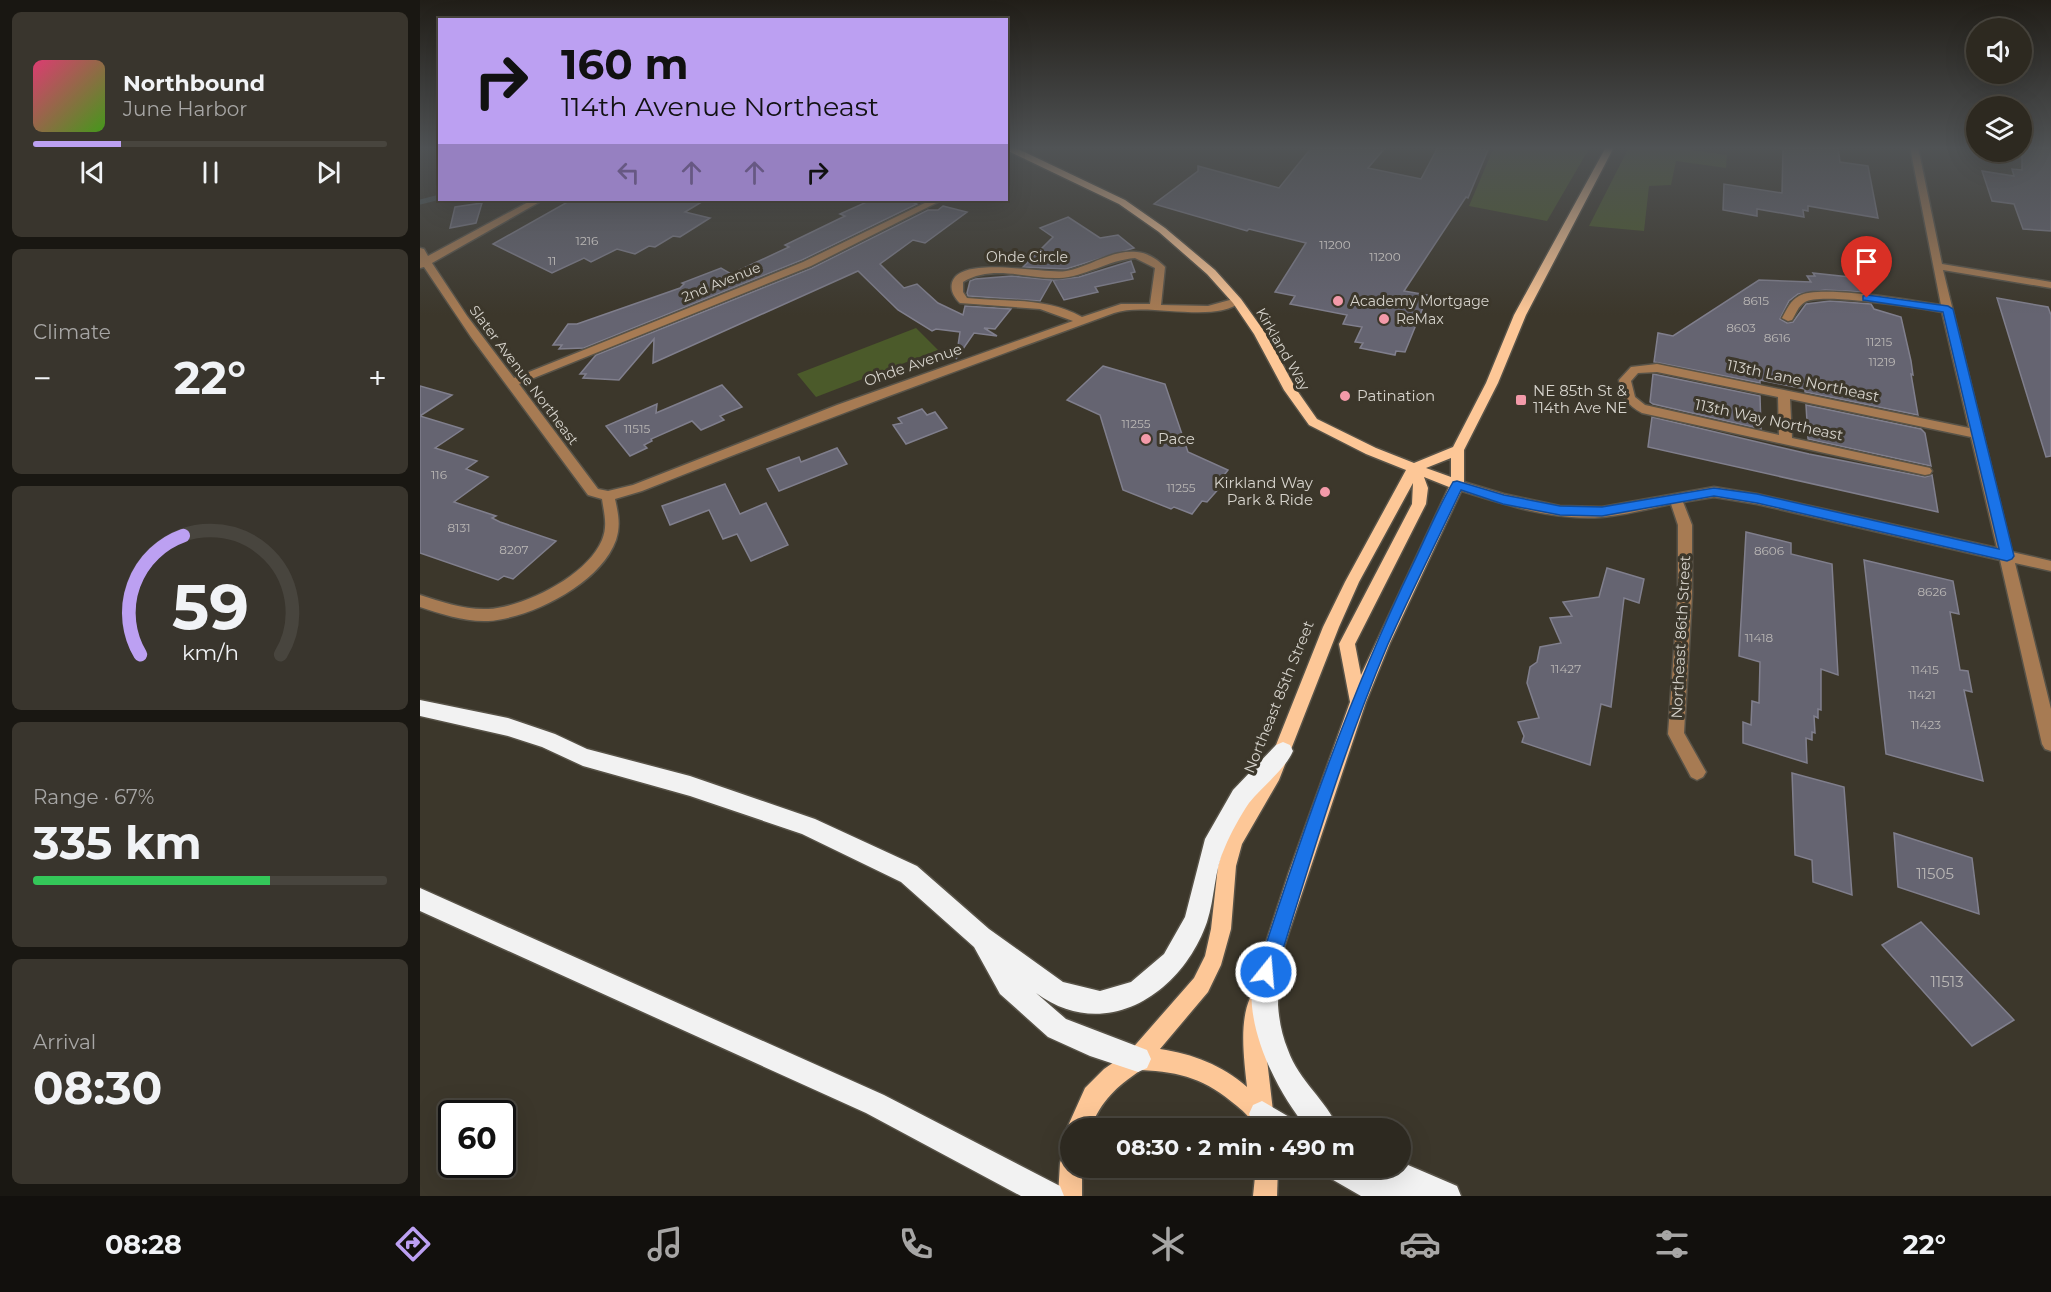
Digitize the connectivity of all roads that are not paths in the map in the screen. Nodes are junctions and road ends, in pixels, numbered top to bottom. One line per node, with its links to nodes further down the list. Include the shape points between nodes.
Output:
1 (532, 203): 6 (street)
2 (931, 203): 15 (street, 2nd Avenue, via 807,264)
3 (1123, 203): 9 (main road, Kirkland Way, via 1185,249)
4 (1581, 203): 19 (main road, via 1520,315)
5 (1925, 203): 7 (street)
6 (422, 259): 15 (street, Slater Avenue Northeast, via 460,317)
7 (1937, 266): 8 (street); 11 (street)
8 (2051, 285)
9 (1236, 301): 10 (street, Ohde Avenue, via 1208,309); 20 (main road, Kirkland Way, via 1313,422)
10 (1155, 306): 13 (street, Ohde Avenue, via 1121,308); 13 (street, Ohde Circle, via 1160,267 1137,255 1091,264 1067,274 999,270 971,274 958,281 958,296 964,301 1046,307 1068,311)
11 (1948, 309): 12 (street, via 1818,296 1804,297); 17 (street)
12 (1788, 318)
13 (1081, 321): 23 (street, Ohde Avenue)
14 (1625, 380): 16 (street, 113th Lane Northeast, via 1635,370 1657,368); 18 (street, 113th Way Northeast, via 1626,394 1646,410)
15 (512, 383): 23 (street, Slater Avenue Northeast, via 593,492)
16 (1784, 394): 17 (street, 113th Lane Northeast); 18 (street)
17 (1977, 434): 25 (street)
18 (1786, 441): 21 (street, 113th Way Northeast)
19 (1458, 450): 20 (main road); 22 (main road)
20 (1414, 468): 22 (main road, Kirkland Way); 28 (main road, via 1421,488 1419,504 1347,644); 31 (main road, Northeast 85th Street, via 1331,627)
21 (1925, 471)
22 (1457, 485): 24 (street, via 1560,511 1602,512); 28 (main road)
23 (608, 496): 27 (street, via 613,524 606,546 590,567 565,587 529,605 489,615 449,612)
24 (1675, 498): 25 (street, via 1714,492 1757,499); 32 (street, Northeast 86th Street, via 1685,525 1685,595 1676,734)
25 (2007, 556): 26 (street); 30 (street)
26 (2051, 566)
27 (420, 601)
28 (1358, 702): 35 (main road)
29 (420, 708): 34 (highway, via 508,727 583,757 690,786 807,826 909,874)
30 (2051, 744)
31 (1283, 751): 34 (highway, via 1241,797 1213,846 1196,921 1173,963 1137,993 1100,1003 1057,993); 36 (main road, Northeast 85th Street, via 1234,841 1214,958 1201,985)
32 (1697, 772)
33 (420, 899): 45 (highway, via 875,1104)
34 (981, 937): 36 (highway, via 1009,985 1057,1028)
35 (1266, 972): 39 (main road, via 1254,1032 1256,1071); 40 (highway, via 1267,1019 1276,1053 1290,1084)
36 (1138, 1059): 37 (main road, Northeast 85th Street, via 1093,1096); 38 (main road, via 1173,1059 1206,1070 1234,1088)
37 (1083, 1118)
38 (1264, 1118)
39 (1268, 1118)
40 (1317, 1118)
41 (1071, 1178): 46 (main road)
42 (1266, 1178): 47 (main road)
43 (1358, 1178): 48 (highway, via 1372,1186)
44 (1406, 1178): 49 (highway)
45 (1050, 1196)
46 (1070, 1196)
47 (1265, 1196)
48 (1419, 1196)
49 (1447, 1196)

